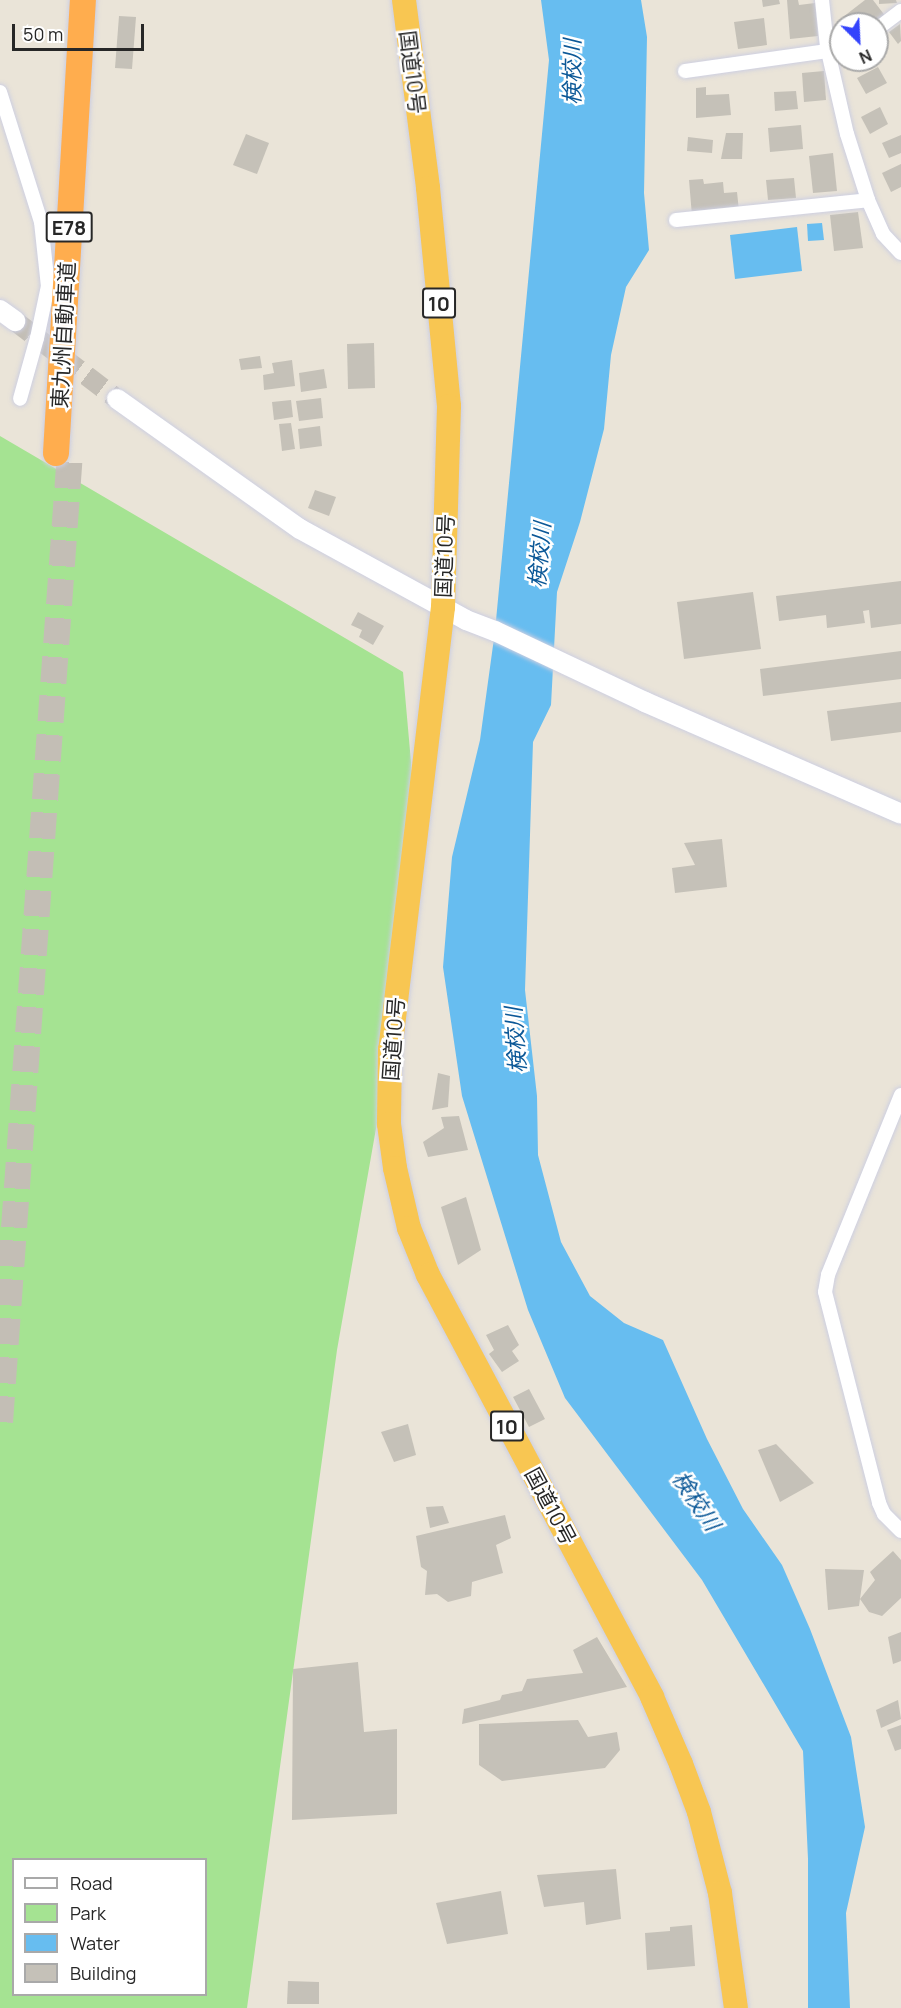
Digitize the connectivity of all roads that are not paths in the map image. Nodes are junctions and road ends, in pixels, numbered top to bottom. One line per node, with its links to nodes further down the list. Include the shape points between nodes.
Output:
1 (83, 0): 2 (highway, 東九州自動車道 / E78, via 63,453)
2 (98, 0)
3 (404, 0): 15 (highway, 国道10号 / 10, via 428,188 449,406)
4 (822, 0): 5 (street)
5 (829, 34)
6 (829, 53): 7 (street)
7 (685, 71)
8 (836, 72): 10 (street, via 847,134)
9 (0, 92): 13 (street, via 41,222 48,285)
10 (867, 200): 11 (street); 12 (street, via 883,234)
11 (676, 220)
12 (901, 253)
13 (20, 399)
14 (117, 399): 15 (main road, via 300,529)
15 (443, 608): 16 (main road); 19 (highway, 国道10号 / 10, via 388,1071 394,1168 409,1228 428,1275 652,1697 681,1764 699,1812 720,1893)
16 (901, 814)
17 (901, 1095): 18 (street, via 828,1275 825,1292 879,1503)
18 (901, 1531)
19 (736, 2008)

